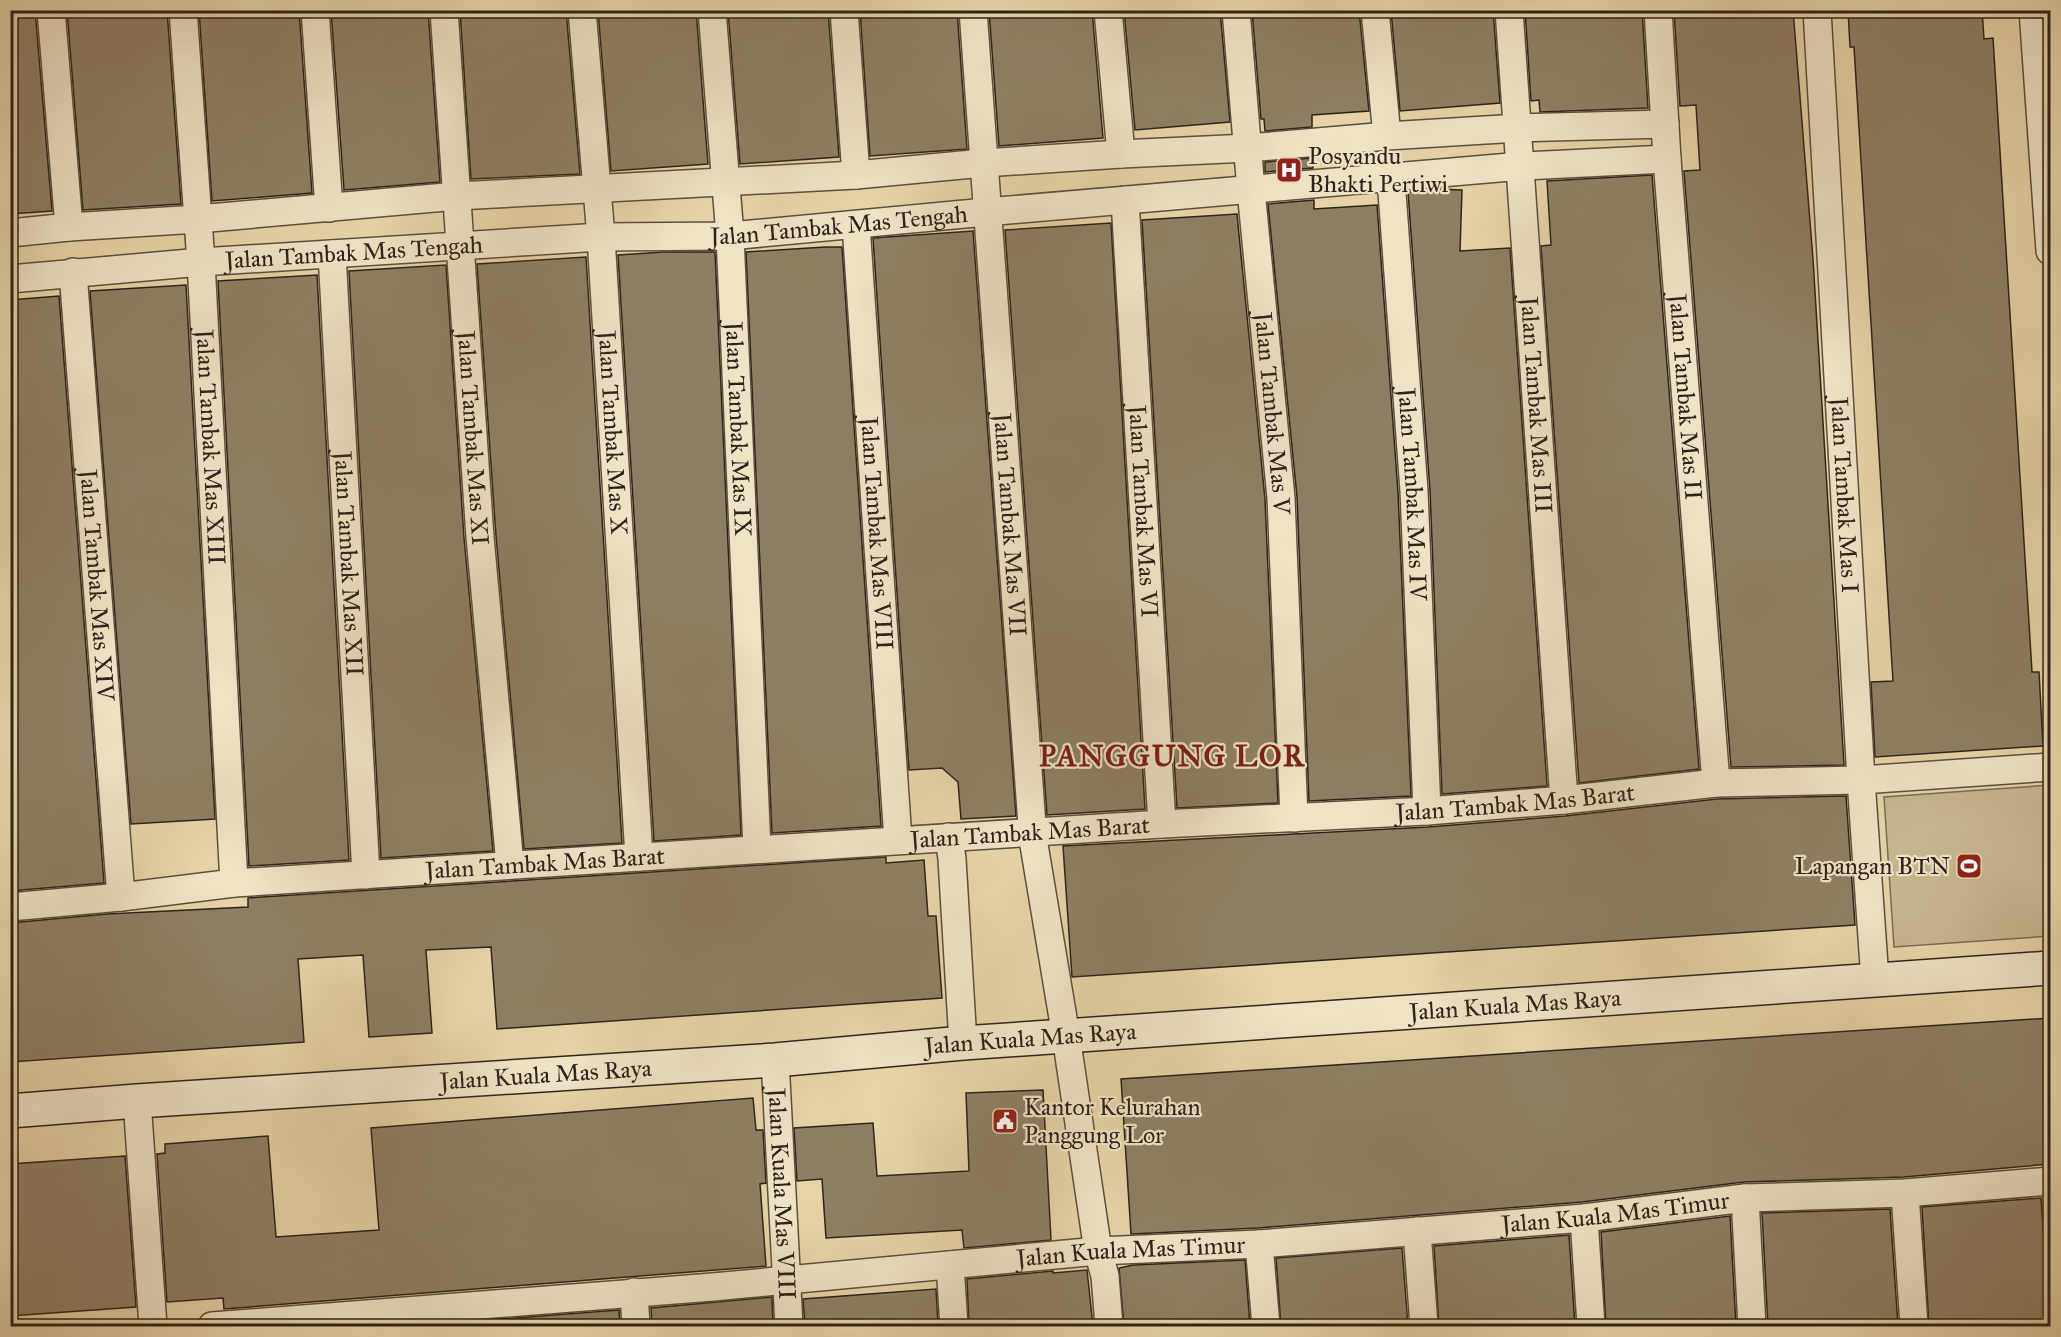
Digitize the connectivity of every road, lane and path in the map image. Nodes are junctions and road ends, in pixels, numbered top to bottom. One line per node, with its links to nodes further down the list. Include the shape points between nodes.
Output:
1 (51, 10): 35 (street)
2 (183, 10): 33 (street, Jalan Tambak Mas XIII)
3 (315, 10): 31 (street)
4 (444, 10): 29 (street, Jalan Tambak Mas XI)
5 (582, 10): 27 (street, Jalan Tambak Mas X)
6 (712, 10): 26 (street, Jalan Tambak Mas IX)
7 (843, 10): 24 (street)
8 (973, 10): 22 (street, Jalan Tambak Mas VII)
9 (1108, 10): 20 (street)
10 (1236, 10): 19 (street, Jalan Tambak Mas V)
11 (1375, 10): 18 (street)
12 (1509, 10): 17 (street, Jalan Tambak Mas III)
13 (1658, 10): 16 (street, Jalan Tambak Mas II)
14 (1817, 10): 46 (street, Jalan Tambak Mas I)
15 (2033, 10): 40 (street)
16 (1665, 124): 17 (street, Jalan Tambak Mas Tengah); 21 (street, Jalan Tambak Mas II)
17 (1518, 128): 18 (street, Jalan Tambak Mas Tengah); 23 (street, Jalan Tambak Mas III)
18 (1387, 136): 19 (street, Jalan Tambak Mas Tengah)
19 (1248, 148): 20 (street, Jalan Tambak Mas Tengah); 28 (street, Jalan Tambak Mas V)
20 (1121, 154): 22 (street, Jalan Tambak Mas Tengah)
21 (1667, 159): 23 (street, Jalan Tambak Mas Tengah); 47 (street, Jalan Tambak Mas II)
22 (983, 163): 24 (street, Jalan Tambak Mas Tengah); 32 (street, Jalan Tambak Mas VII)
23 (1522, 166): 25 (street, Jalan Tambak Mas Tengah); 48 (street, Jalan Tambak Mas III)
24 (856, 176): 26 (street, Jalan Tambak Mas Tengah)
25 (1391, 179): 28 (street, Jalan Tambak Mas Tengah); 49 (street, Jalan Tambak Mas IV, via 1414,491)
26 (725, 183): 27 (street, Jalan Tambak Mas Tengah); 37 (street, Jalan Tambak Mas IX)
27 (596, 190): 29 (street, Jalan Tambak Mas Tengah); 38 (street, Jalan Tambak Mas X)
28 (1251, 190): 30 (street, Jalan Tambak Mas Tengah); 50 (street, Jalan Tambak Mas V, via 1281,498)
29 (457, 196): 31 (street, Jalan Tambak Mas Tengah); 39 (street, Jalan Tambak Mas XI)
30 (1125, 200): 32 (street, Jalan Tambak Mas Tengah); 51 (street, Jalan Tambak Mas VI)
31 (329, 208): 33 (street, Jalan Tambak Mas Tengah)
32 (986, 212): 34 (street, Jalan Tambak Mas Tengah); 52 (street, Jalan Tambak Mas VII)
33 (198, 219): 35 (street, Jalan Tambak Mas Tengah); 42 (street, Jalan Tambak Mas XIII)
34 (856, 225): 37 (street, Jalan Tambak Mas Tengah); 54 (street, Jalan Tambak Mas VIII)
35 (69, 227): 36 (street, Jalan Tambak Mas Tengah)
36 (10, 233)
37 (730, 236): 38 (street, Jalan Tambak Mas Tengah); 55 (street, Jalan Tambak Mas IX)
38 (601, 237): 39 (street, Jalan Tambak Mas Tengah); 56 (street, Jalan Tambak Mas X)
39 (461, 246): 41 (street, Jalan Tambak Mas Tengah); 57 (street, Jalan Tambak Mas XI, via 480,537)
40 (2050, 251)
41 (332, 254): 42 (street, Jalan Tambak Mas Tengah); 58 (street, Jalan Tambak Mas XII)
42 (201, 262): 43 (street, Jalan Tambak Mas Tengah); 59 (street, Jalan Tambak Mas XIII)
43 (73, 272): 44 (street, Jalan Tambak Mas Tengah); 60 (street, Jalan Tambak Mas XIV)
44 (10, 279)
45 (2050, 767): 46 (street, Jalan Tambak Mas Barat)
46 (1861, 780): 47 (street, Jalan Tambak Mas Barat); 63 (street, Jalan Tambak Mas I)
47 (1716, 783): 48 (street, Jalan Tambak Mas Barat)
48 (1564, 800): 49 (street, Jalan Tambak Mas Barat)
49 (1427, 811): 50 (street, Jalan Tambak Mas Barat)
50 (1294, 818): 51 (street, Jalan Tambak Mas Barat)
51 (1162, 824): 52 (street, Jalan Tambak Mas Barat)
52 (1032, 832): 53 (street, Jalan Tambak Mas Barat); 64 (street, Jalan Tambak Mas VII)
53 (949, 837): 54 (street, Jalan Tambak Mas Barat); 65 (street)
54 (898, 840): 55 (street, Jalan Tambak Mas Barat)
55 (757, 849): 56 (street, Jalan Tambak Mas Barat)
56 (639, 857): 57 (street, Jalan Tambak Mas Barat)
57 (510, 865): 58 (street, Jalan Tambak Mas Barat)
58 (366, 875): 59 (street, Jalan Tambak Mas Barat)
59 (234, 883): 60 (street, Jalan Tambak Mas Barat)
60 (122, 897): 61 (street, Jalan Tambak Mas Barat)
61 (10, 907)
62 (2050, 968): 63 (street, Jalan Kuala Mas Raya)
63 (1875, 980): 64 (street, Jalan Kuala Mas Raya)
64 (1066, 1036): 65 (street, Jalan Kuala Mas Raya); 75 (street, Jalan Tambak Mas VII)
65 (963, 1043): 66 (street, Jalan Kuala Mas Raya)
66 (776, 1060): 67 (street, Jalan Kuala Mas Raya); 77 (street, Jalan Kuala Mas VIII)
67 (136, 1101): 68 (street, Jalan Kuala Mas Raya); 81 (street)
68 (10, 1111)
69 (2050, 1181): 70 (street, Jalan Kuala Mas Timur)
70 (1905, 1193): 71 (street, Jalan Kuala Mas Timur); 91 (street)
71 (1744, 1198): 72 (street, Jalan Kuala Mas Timur); 90 (street)
72 (1584, 1218): 73 (street, Jalan Kuala Mas Timur); 89 (street)
73 (1417, 1231): 74 (street, Jalan Kuala Mas Timur); 88 (street)
74 (1259, 1244): 75 (street, Jalan Kuala Mas Timur); 87 (street)
75 (1098, 1251): 76 (street, Jalan Kuala Mas Timur); 86 (street, Jalan Tambak Mas VII, via 1105,1276)
76 (950, 1265): 77 (street, Jalan Kuala Mas Timur); 85 (street)
77 (785, 1279): 78 (street, Jalan Kuala Mas Timur); 84 (street, Jalan Kuala Mas VIII)
78 (634, 1292): 79 (street, Jalan Kuala Mas Timur); 83 (street)
79 (468, 1316): 80 (street, Jalan Kuala Mas Timur)
80 (322, 1322): 82 (street, Jalan Kuala Mas Timur)
81 (153, 1326)
82 (212, 1326)
83 (636, 1326)
84 (789, 1326)
85 (954, 1326)
86 (1109, 1326)
87 (1266, 1326)
88 (1424, 1326)
89 (1591, 1326)
90 (1752, 1326)
91 (1914, 1326)

